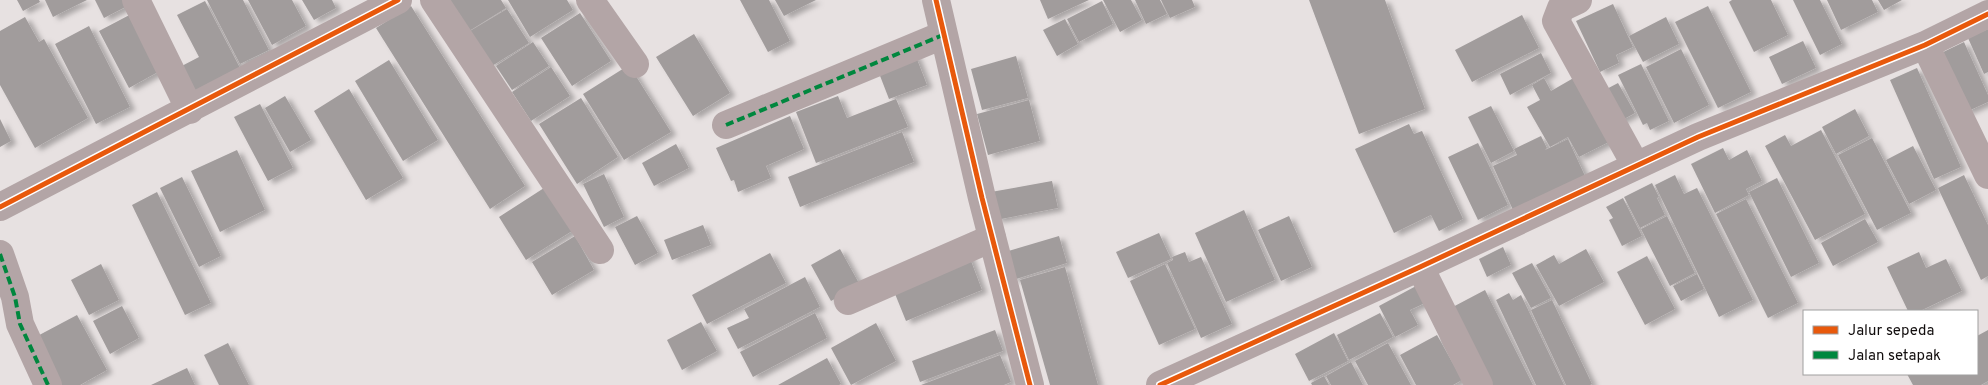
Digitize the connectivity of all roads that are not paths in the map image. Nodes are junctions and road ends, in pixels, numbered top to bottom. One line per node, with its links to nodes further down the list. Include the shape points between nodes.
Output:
1 (136, 0): 11 (street)
2 (398, 0): 11 (street)
3 (434, 0): 17 (street)
4 (590, 0): 10 (street)
5 (936, 0): 8 (street)
6 (1578, 0): 13 (street, via 1560,8 1556,21)
7 (1988, 14): 9 (street)
8 (943, 35): 12 (street); 16 (street)
9 (1925, 45): 13 (street, via 1698,137); 14 (street)
10 (635, 64)
11 (190, 110): 15 (street)
12 (726, 125)
13 (1636, 166): 19 (street)
14 (1988, 175)
15 (0, 207)
16 (992, 238): 20 (street); 22 (street)
17 (600, 250)
18 (0, 254): 21 (street, via 15,297 20,324)
19 (1420, 267): 23 (street); 24 (street)
20 (848, 301)
21 (48, 385)
22 (1030, 385)
23 (1160, 385)
24 (1479, 385)

